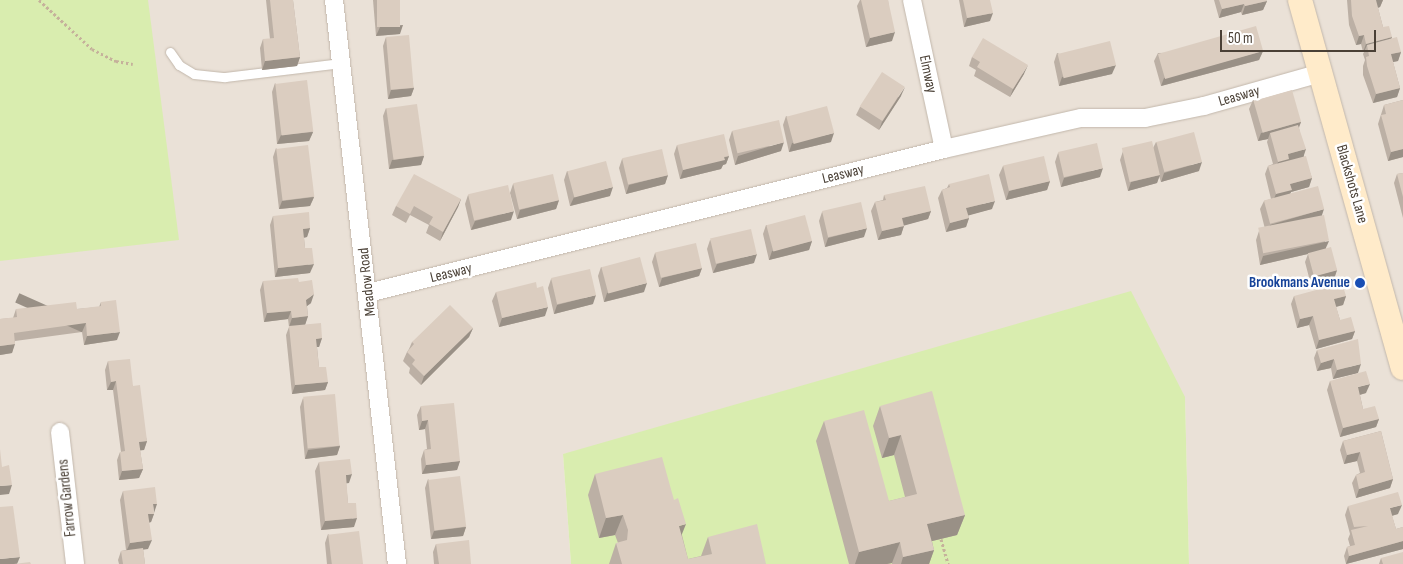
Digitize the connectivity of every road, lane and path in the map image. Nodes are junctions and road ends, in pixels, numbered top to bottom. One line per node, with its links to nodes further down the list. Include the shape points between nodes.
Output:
1 (39, 0): 7 (path, via 92,48 116,61)
2 (334, 0): 6 (street, Meadow Road)
3 (912, 0): 9 (street, Elmway)
4 (1300, 0): 8 (street, Blackshots Lane)
5 (170, 52): 6 (lane, via 180,65 194,74 225,77)
6 (341, 63): 10 (street, Meadow Road)
7 (132, 64)
8 (1321, 73): 9 (street, Leasway, via 1204,106 1145,118 1082,118); 11 (street, Blackshots Lane)
9 (944, 149): 10 (street, Leasway)
10 (368, 293): 15 (street, Meadow Road)
11 (1403, 368)
12 (60, 432): 14 (street, Farrow Gardens)
13 (941, 539): 16 (path)
14 (75, 564)
15 (397, 564)
16 (948, 564)

